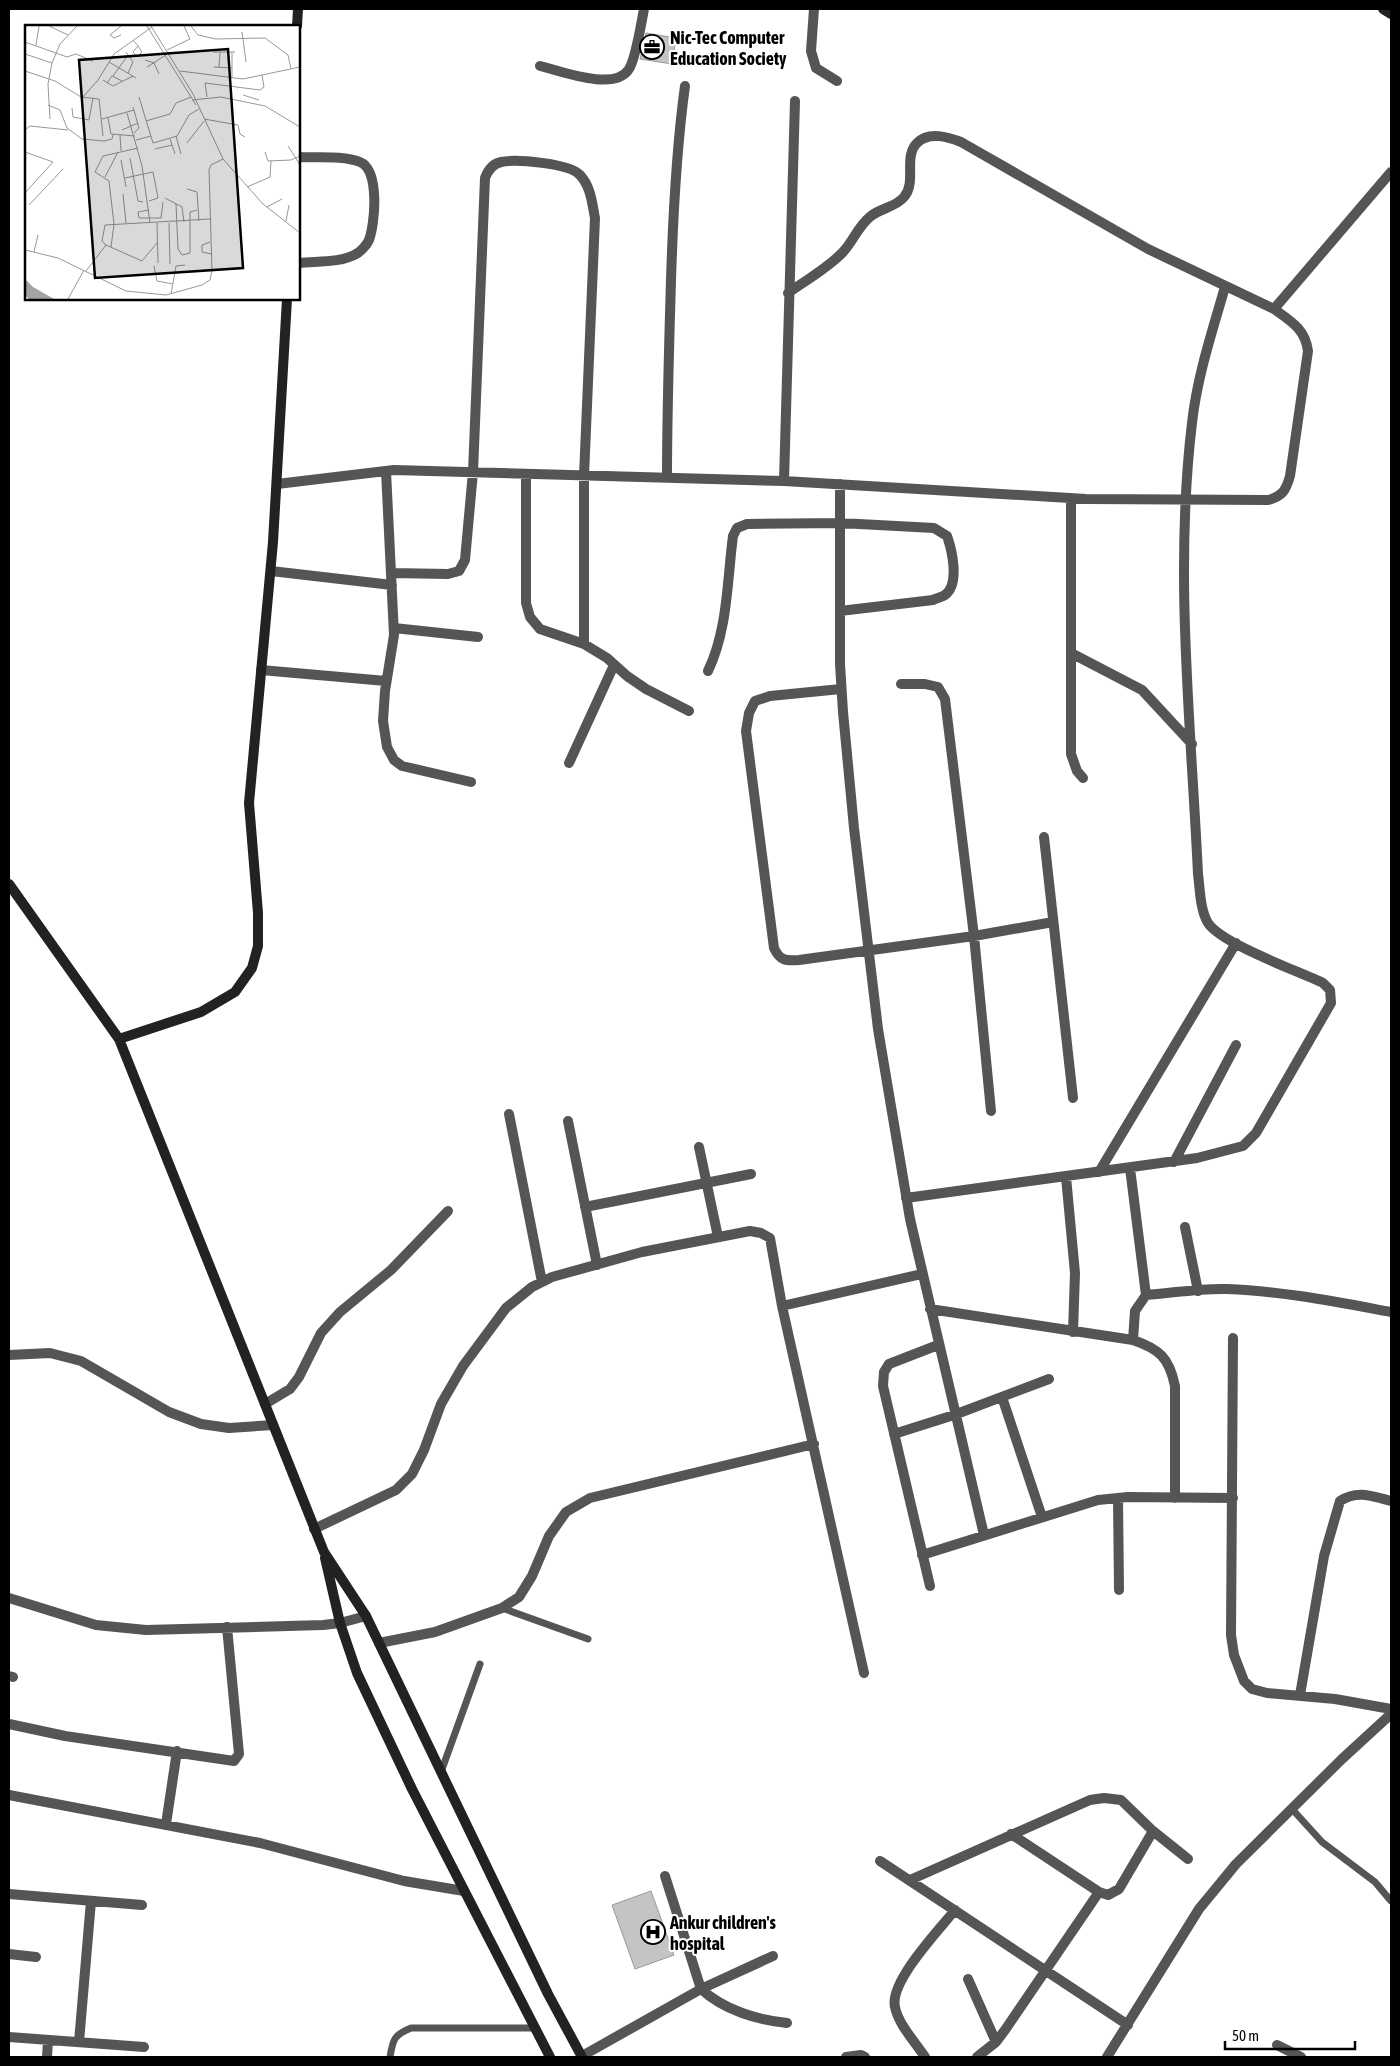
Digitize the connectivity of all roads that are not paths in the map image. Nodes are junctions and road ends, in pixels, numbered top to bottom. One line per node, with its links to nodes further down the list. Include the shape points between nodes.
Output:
1 (298, 9): 6 (street)
2 (644, 9): 7 (street, via 630,68 623,77 594,79)
3 (814, 9): 8 (street, via 811,51 816,68)
4 (1384, 9): 5 (street)
5 (1391, 14)
6 (298, 25)
7 (540, 66)
8 (837, 81)
9 (685, 86): 22 (street, via 674,182)
10 (795, 101): 15 (street)
11 (300, 157): 13 (street, via 361,162 374,180 372,231 368,243 356,255)
12 (1391, 172): 17 (street)
13 (300, 263)
14 (1225, 287): 15 (street, via 1148,249 961,142 945,136 927,137 918,142 911,151 906,196 872,215 859,227 843,252); 17 (street); 27 (street, via 1200,373)
15 (788, 294): 23 (street)
16 (287, 300): 24 (street)
17 (1274, 309): 27 (street, via 1299,327 1308,351 1286,492 1268,500)
18 (386, 471): 19 (street); 24 (street); 30 (street)
19 (473, 472): 20 (street); 21 (street, via 485,178 490,168 500,162 535,163 560,164 579,174 590,190 595,218); 30 (street, via 465,560 458,571 448,574)
20 (526, 474): 21 (street); 35 (street, via 526,603 530,617 540,629)
21 (584, 476): 22 (street); 35 (street)
22 (667, 478): 23 (street)
23 (784, 481): 25 (street)
24 (277, 484): 29 (street)
25 (840, 484): 26 (street); 28 (street)
26 (1071, 498): 27 (street); 36 (street)
27 (1185, 500): 44 (street, via 1185,616)
28 (840, 523): 32 (street); 32 (street, via 934,528 947,536 952,549 952,582 946,594 933,600); 39 (street, via 747,524 738,528 733,536 722,630)
29 (271, 571): 31 (street); 38 (street)
30 (391, 573): 31 (street)
31 (392, 585): 33 (street)
32 (840, 611): 42 (street)
33 (394, 628): 34 (street); 40 (street)
34 (478, 637)
35 (584, 644): 37 (street)
36 (1072, 653): 44 (street, via 1142,690); 46 (street, via 1071,754)
37 (614, 665): 43 (street, via 646,689); 45 (street)
38 (261, 670): 40 (street); 54 (street, via 249,803 258,913 258,946 252,968 235,992 201,1012)
39 (708, 671)
40 (386, 681): 47 (street, via 382,721 387,747 394,760 402,766)
41 (901, 684): 51 (street, via 925,684 938,688 945,699)
42 (841, 689): 53 (street); 53 (street, via 770,696 755,701 746,731 774,948 779,958 799,960)
43 (689, 712)
44 (1192, 744): 52 (street, via 1198,874 1203,908 1208,922)
45 (569, 763)
46 (1083, 778)
47 (471, 782)
48 (1044, 837): 50 (street)
49 (9, 884): 54 (street)
50 (1053, 922): 51 (street); 56 (street)
51 (974, 936): 53 (street); 57 (street)
52 (1236, 943): 61 (street, via 1323,983 1330,990 1331,1003 1250,1139 1243,1146 1229,1151); 63 (street)
53 (869, 950): 67 (street, via 878,1029)
54 (119, 1039): 87 (street)
55 (1236, 1045): 61 (street)
56 (1072, 1098)
57 (991, 1111)
58 (509, 1114): 74 (street)
59 (568, 1121): 68 (street)
60 (699, 1147): 66 (street)
61 (1174, 1162): 62 (street)
62 (1130, 1168): 63 (street); 76 (street)
63 (1099, 1172): 65 (street)
64 (751, 1174): 66 (street)
65 (1066, 1177): 67 (street); 80 (street, via 1075,1273)
66 (706, 1181): 68 (street); 71 (street)
67 (906, 1198): 73 (street)
68 (585, 1207): 72 (street)
69 (448, 1211): 87 (street, via 391,1270 340,1312 321,1333 290,1389)
70 (1184, 1227): 75 (street)
71 (718, 1237): 72 (street, via 642,1252); 77 (street, via 750,1231 770,1238)
72 (597, 1265): 74 (street)
73 (922, 1274): 77 (street); 78 (street)
74 (542, 1282): 97 (street, via 506,1308 463,1366 441,1404 412,1474 396,1490)
75 (1198, 1291): 76 (street); 79 (street, via 1225,1289 1275,1293)
76 (1146, 1295): 82 (street, via 1136,1311)
77 (782, 1306): 91 (street)
78 (930, 1309): 80 (street); 83 (street)
79 (1391, 1312)
80 (1073, 1332): 82 (street)
81 (1233, 1338): 94 (street)
82 (1133, 1340): 93 (street, via 1152,1347 1172,1370 1175,1386)
83 (938, 1344): 88 (street); 90 (street, via 889,1364 884,1372 883,1386)
84 (9, 1355): 89 (street, via 50,1353 81,1361 170,1412 201,1424 229,1428)
85 (1049, 1379): 86 (street)
86 (1002, 1397): 88 (street); 96 (street)
87 (265, 1404): 89 (street)
88 (954, 1415): 90 (street); 98 (street)
89 (273, 1425): 97 (street)
90 (894, 1434): 100 (street)
91 (814, 1444): 104 (street, via 590,1498 566,1512 549,1536 519,1597); 111 (street)
92 (1118, 1498): 93 (street); 96 (street, via 1098,1500); 102 (street)
93 (1175, 1498): 94 (street)
94 (1233, 1498): 112 (street, via 1231,1612 1234,1655 1244,1681 1252,1689)
95 (1391, 1501): 112 (street, via 1351,1494 1340,1502 1324,1556)
96 (1042, 1518): 98 (street)
97 (314, 1529): 99 (street)
98 (984, 1535): 100 (street)
99 (324, 1552): 105 (street); 106 (street)
100 (922, 1554): 101 (street)
101 (930, 1586)
102 (1119, 1590)
103 (9, 1598): 107 (street, via 96,1625 146,1630)
104 (502, 1608): 108 (lane); 109 (street, via 435,1632)
105 (366, 1616): 106 (street); 109 (street)
106 (340, 1623): 107 (street); 127 (street, via 362,1682)
107 (227, 1627): 116 (street, via 238,1757 230,1761)
108 (588, 1639)
109 (379, 1643): 117 (street)
110 (480, 1664): 117 (lane)
111 (864, 1674)
112 (1300, 1695): 113 (street)
113 (1391, 1709)
114 (1391, 1714): 119 (street)
115 (9, 1724): 116 (street)
116 (177, 1752): 120 (street)
117 (440, 1772): 152 (street)
118 (9, 1795): 120 (street)
119 (1292, 1809): 131 (lane, via 1322,1842 1375,1882); 141 (street, via 1236,1864 1199,1910)
120 (166, 1824): 127 (street, via 404,1881)
121 (1152, 1830): 122 (street, via 1121,1800 1104,1798 1090,1800); 123 (street); 128 (street, via 1119,1890 1108,1895)
122 (1011, 1834): 126 (street); 128 (street)
123 (1188, 1859)
124 (880, 1861): 126 (street)
125 (665, 1876): 139 (street)
126 (910, 1880): 133 (street)
127 (464, 1890): 142 (street)
128 (1099, 1892): 137 (street)
129 (9, 1894): 130 (street)
130 (91, 1901): 132 (street); 145 (street)
131 (1391, 1901)
132 (142, 1905)
133 (955, 1910): 137 (street); 155 (street, via 903,1976 896,1992 894,2007)
134 (9, 1954): 136 (street)
135 (773, 1956): 139 (street)
136 (36, 1957)
137 (1047, 1971): 141 (street); 146 (street)
138 (968, 1979): 146 (street)
139 (701, 1989): 140 (street, via 727,2007); 152 (street)
140 (787, 2023)
141 (1128, 2025): 157 (street)
142 (535, 2028): 150 (lane, via 411,2028 398,2033 392,2043); 151 (street)
143 (9, 2037): 144 (street)
144 (48, 2040): 145 (street); 149 (street)
145 (79, 2042): 148 (street)
146 (996, 2042): 156 (street)
147 (1277, 2045): 158 (street)
148 (144, 2047)
149 (47, 2057)
150 (390, 2057)
151 (550, 2057)
152 (582, 2057)
153 (846, 2057): 154 (street)
154 (865, 2057)
155 (925, 2057)
156 (977, 2057)
157 (1107, 2057)
158 (1301, 2057)

